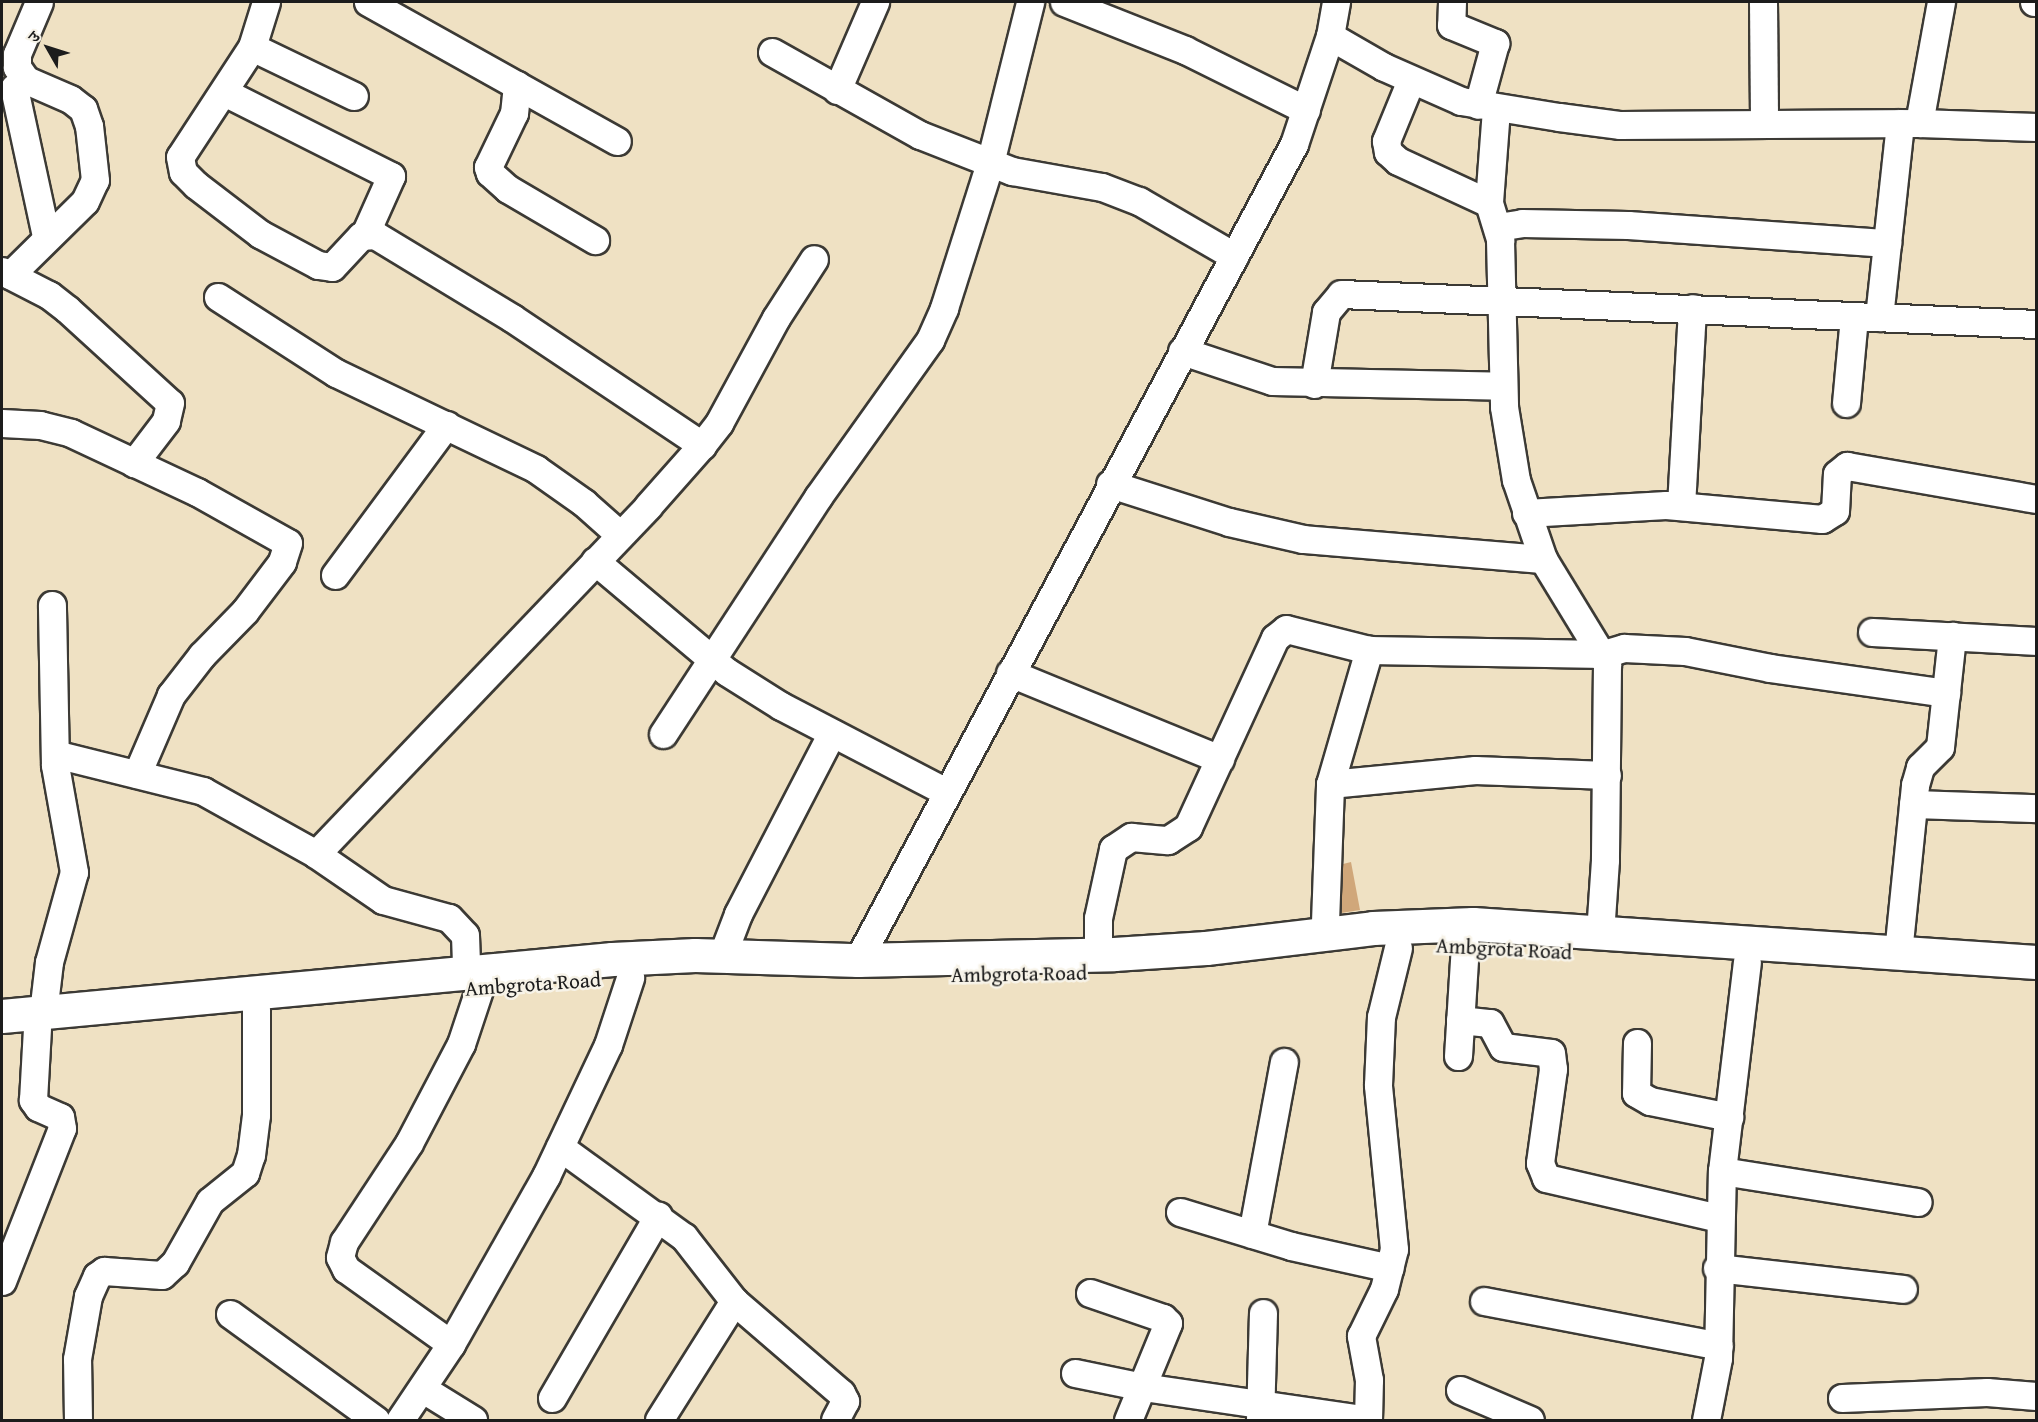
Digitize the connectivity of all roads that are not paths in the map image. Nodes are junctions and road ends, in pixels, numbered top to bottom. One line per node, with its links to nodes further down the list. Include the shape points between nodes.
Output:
1 (39, 2): 16 (street, via 16,61 21,75)
2 (266, 2): 12 (street)
3 (368, 2): 15 (street)
4 (875, 2): 17 (street)
5 (1030, 2): 27 (street)
6 (1064, 2): 21 (street, via 1185,50)
7 (1336, 2): 11 (street)
8 (1452, 2): 20 (street, via 1450,25 1495,43)
9 (1763, 2): 23 (street)
10 (1941, 2): 22 (street)
11 (1330, 36): 14 (street); 21 (street)
12 (252, 47): 18 (street); 19 (street)
13 (772, 52): 17 (street)
14 (1411, 80): 20 (street); 28 (street, via 1386,141 1388,152)
15 (517, 85): 26 (street); 31 (street, via 514,113 488,167 490,173 508,189)
16 (17, 88): 25 (street); 30 (street, via 70,99 86,114 94,180 85,201)
17 (837, 90): 27 (street, via 920,135)
18 (224, 92): 29 (street, via 391,176); 29 (street, via 180,157 183,172 260,234 318,265 337,265)
19 (354, 96)
20 (1487, 107): 23 (street, via 1620,125); 28 (street)
21 (1306, 110): 33 (street, via 1294,144)
22 (1909, 123): 23 (street); 24 (street); 32 (street)
23 (1764, 124)
24 (2037, 127)
25 (13, 136): 30 (street)
26 (617, 141)
27 (990, 163): 33 (street, via 1102,187 1177,220); 63 (street, via 951,288 930,340 818,496)
28 (1493, 215): 32 (street, via 1522,223 1628,225); 37 (street)
29 (364, 234): 47 (street, via 375,236 512,318)
30 (46, 236): 35 (street)
31 (595, 240)
32 (1887, 243): 39 (street)
33 (1234, 256): 41 (street)
34 (814, 259): 47 (street, via 776,318 719,423)
35 (6, 273): 48 (street, via 67,309 170,402 166,421)
36 (218, 297): 46 (street, via 326,367)
37 (1500, 298): 38 (street); 42 (street, via 1336,296 1326,312); 43 (street)
38 (1692, 308): 39 (street); 51 (street)
39 (1866, 317): 40 (street); 44 (street)
40 (2037, 324)
41 (1182, 351): 42 (street, via 1263,378); 49 (street)
42 (1314, 384): 43 (street)
43 (1503, 386): 52 (street, via 1516,480)
44 (1846, 403)
45 (2, 423): 48 (street, via 40,425 71,434)
46 (446, 425): 53 (street, via 558,483); 56 (street)
47 (702, 444): 53 (street)
48 (134, 463): 70 (street, via 207,497 288,543 282,562 245,611 202,655 171,695)
49 (1110, 484): 54 (street, via 1229,522 1303,538); 64 (street)
50 (2037, 499): 51 (street, via 1846,466 1837,474 1835,511 1827,518)
51 (1681, 506): 52 (street)
52 (1526, 513): 54 (street)
53 (620, 536): 55 (street)
54 (1543, 559): 62 (street)
55 (595, 561): 63 (street); 76 (street)
56 (335, 575)
57 (52, 605): 68 (street)
58 (1872, 632): 59 (street)
59 (1952, 636): 60 (street); 65 (street)
60 (2037, 640)
61 (1369, 650): 62 (street); 69 (street, via 1290,629 1281,631); 72 (street)
62 (1604, 654): 65 (street, via 1624,648 1685,651 1770,668); 71 (street, via 1609,679)
63 (711, 660): 66 (street); 67 (street)
64 (1010, 673): 69 (street); 73 (street)
65 (1946, 693): 74 (street, via 1940,747 1920,767)
66 (832, 733): 73 (street); 85 (street, via 738,914)
67 (663, 734)
68 (55, 754): 70 (street); 94 (street, via 74,872 49,962)
69 (1220, 759): 80 (street, via 1182,834 1160,841 1131,837 1113,849 1098,918)
70 (137, 774): 76 (street, via 223,800)
71 (1607, 775): 72 (street, via 1475,770); 77 (street)
72 (1330, 784): 78 (street)
73 (946, 792): 83 (street)
74 (1913, 804): 75 (street); 79 (street)
75 (2037, 808)
76 (316, 854): 90 (street, via 383,900 455,922 465,935)
77 (1601, 920): 78 (street, via 1475,914); 79 (street)
78 (1325, 922): 80 (street)
79 (1899, 943): 84 (street)
80 (1098, 945): 83 (street)
81 (1465, 945): 82 (main road, Ambgrota Road); 86 (main road, Ambgrota Road); 93 (street)
82 (1398, 948): 88 (main road, Ambgrota Road, via 1082,974); 107 (street, via 1379,1042 1381,1142 1394,1226)
83 (862, 952): 85 (main road); 87 (main road, via 1114,954 1206,948 1373,928 1482,924)
84 (2037, 952)
85 (722, 956): 90 (main road, via 612,959)
86 (1747, 962): 89 (main road, Ambgrota Road); 99 (street)
87 (2037, 962)
88 (630, 978): 90 (main road, Ambgrota Road); 100 (street, via 608,1045)
89 (2037, 979)
90 (473, 980): 91 (main road, Ambgrota Road); 94 (main road); 116 (street, via 461,1044 409,1143 344,1242 340,1257 346,1269)
91 (256, 1009): 94 (main road, Ambgrota Road); 126 (street, via 256,1116 245,1173 210,1201 174,1263 162,1275 104,1271 97,1276 88,1296 77,1359)
92 (2, 1016): 94 (main road)
93 (1460, 1020): 97 (street); 105 (street, via 1490,1023 1503,1047 1551,1053 1553,1069 1540,1163 1546,1178)
94 (40, 1021): 95 (main road, Ambgrota Road); 109 (street, via 33,1100 38,1107 60,1117 62,1128)
95 (2, 1032)
96 (1637, 1043): 99 (street, via 1636,1094 1650,1101)
97 (1458, 1056)
98 (1284, 1062): 106 (street)
99 (1729, 1117): 101 (street)
100 (560, 1146): 104 (street); 116 (street, via 511,1243)
101 (1722, 1171): 102 (street); 105 (street)
102 (1918, 1202)
103 (1179, 1212): 106 (street)
104 (658, 1216): 112 (street, via 700,1254); 123 (street)
105 (1719, 1218): 108 (street)
106 (1252, 1234): 107 (street)
107 (1390, 1268): 133 (street, via 1362,1336 1370,1380)
108 (1717, 1269): 110 (street); 117 (street)
109 (2, 1281)
110 (1902, 1289)
111 (1090, 1293): 119 (street, via 1167,1321)
112 (734, 1301): 130 (street); 131 (street, via 841,1393 845,1401)
113 (1484, 1301): 117 (street)
114 (1263, 1313): 125 (street)
115 (230, 1314): 127 (street)
116 (450, 1344): 120 (street)
117 (1719, 1346): 135 (street)
118 (1075, 1373): 119 (street)
119 (1143, 1387): 125 (street); 132 (street)
120 (423, 1389): 128 (street); 129 (street)
121 (1460, 1390): 134 (street)
122 (2037, 1396): 124 (street, via 1987,1392)
123 (552, 1398)
124 (1842, 1398)
125 (1262, 1413): 133 (street)
126 (78, 1420)
127 (376, 1420)
128 (400, 1420)
129 (473, 1420)
130 (659, 1420)
131 (835, 1420)
132 (1128, 1420)
133 (1368, 1420)
134 (1530, 1420)
135 (1706, 1420)

